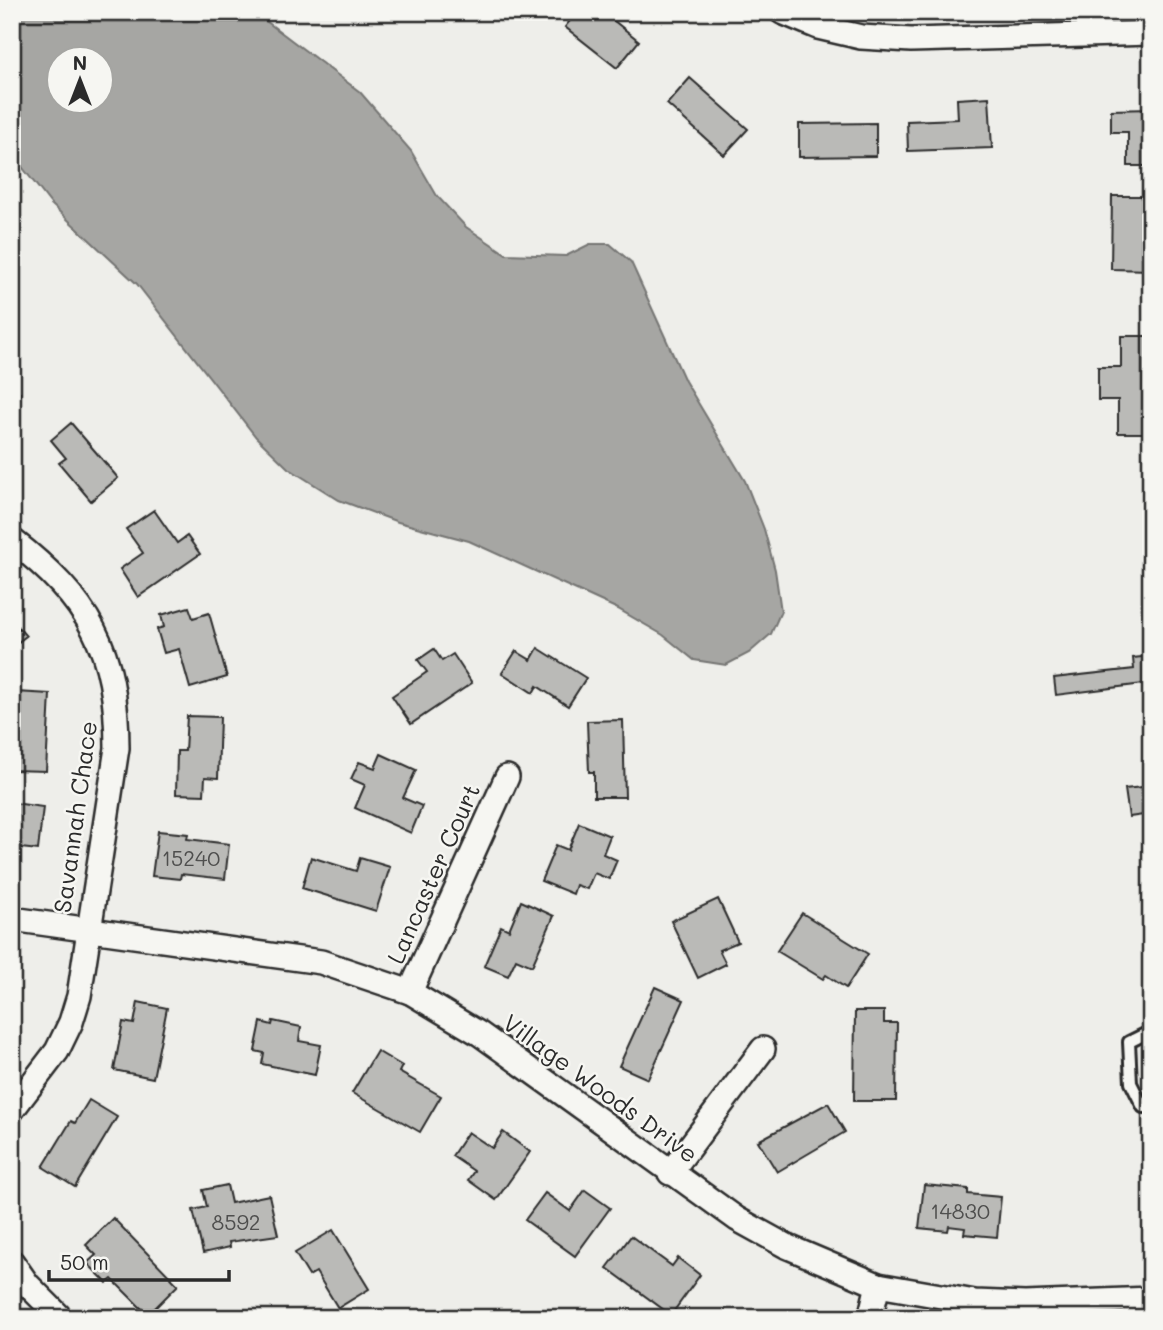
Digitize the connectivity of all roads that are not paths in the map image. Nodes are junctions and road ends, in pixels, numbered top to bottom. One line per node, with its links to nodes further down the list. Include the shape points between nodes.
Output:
1 (782, 12): 2 (street, via 861,37 911,40)
2 (1151, 33)
3 (12, 540): 6 (street, Savannah Chace, via 52,571 77,601 111,672 117,748)
4 (507, 777): 7 (street, Lancaster Court)
5 (12, 919): 6 (street, Village Woods Drive)
6 (87, 928): 7 (street, Village Woods Drive, via 321,962); 11 (street, Savannah Chace, via 71,1023 57,1051)
7 (410, 992): 12 (street, Village Woods Drive, via 480,1034)
8 (1151, 1031): 10 (lane, via 1129,1042 1131,1083 1143,1107)
9 (764, 1049): 12 (street)
10 (1151, 1107)
11 (12, 1110)
12 (670, 1173): 14 (street, Village Woods Drive, via 786,1247)
13 (12, 1262): 16 (street, via 27,1285)
14 (878, 1285): 15 (street, Village Woods Drive, via 975,1302); 17 (street)
15 (1151, 1299)
16 (61, 1318)
17 (870, 1318)

